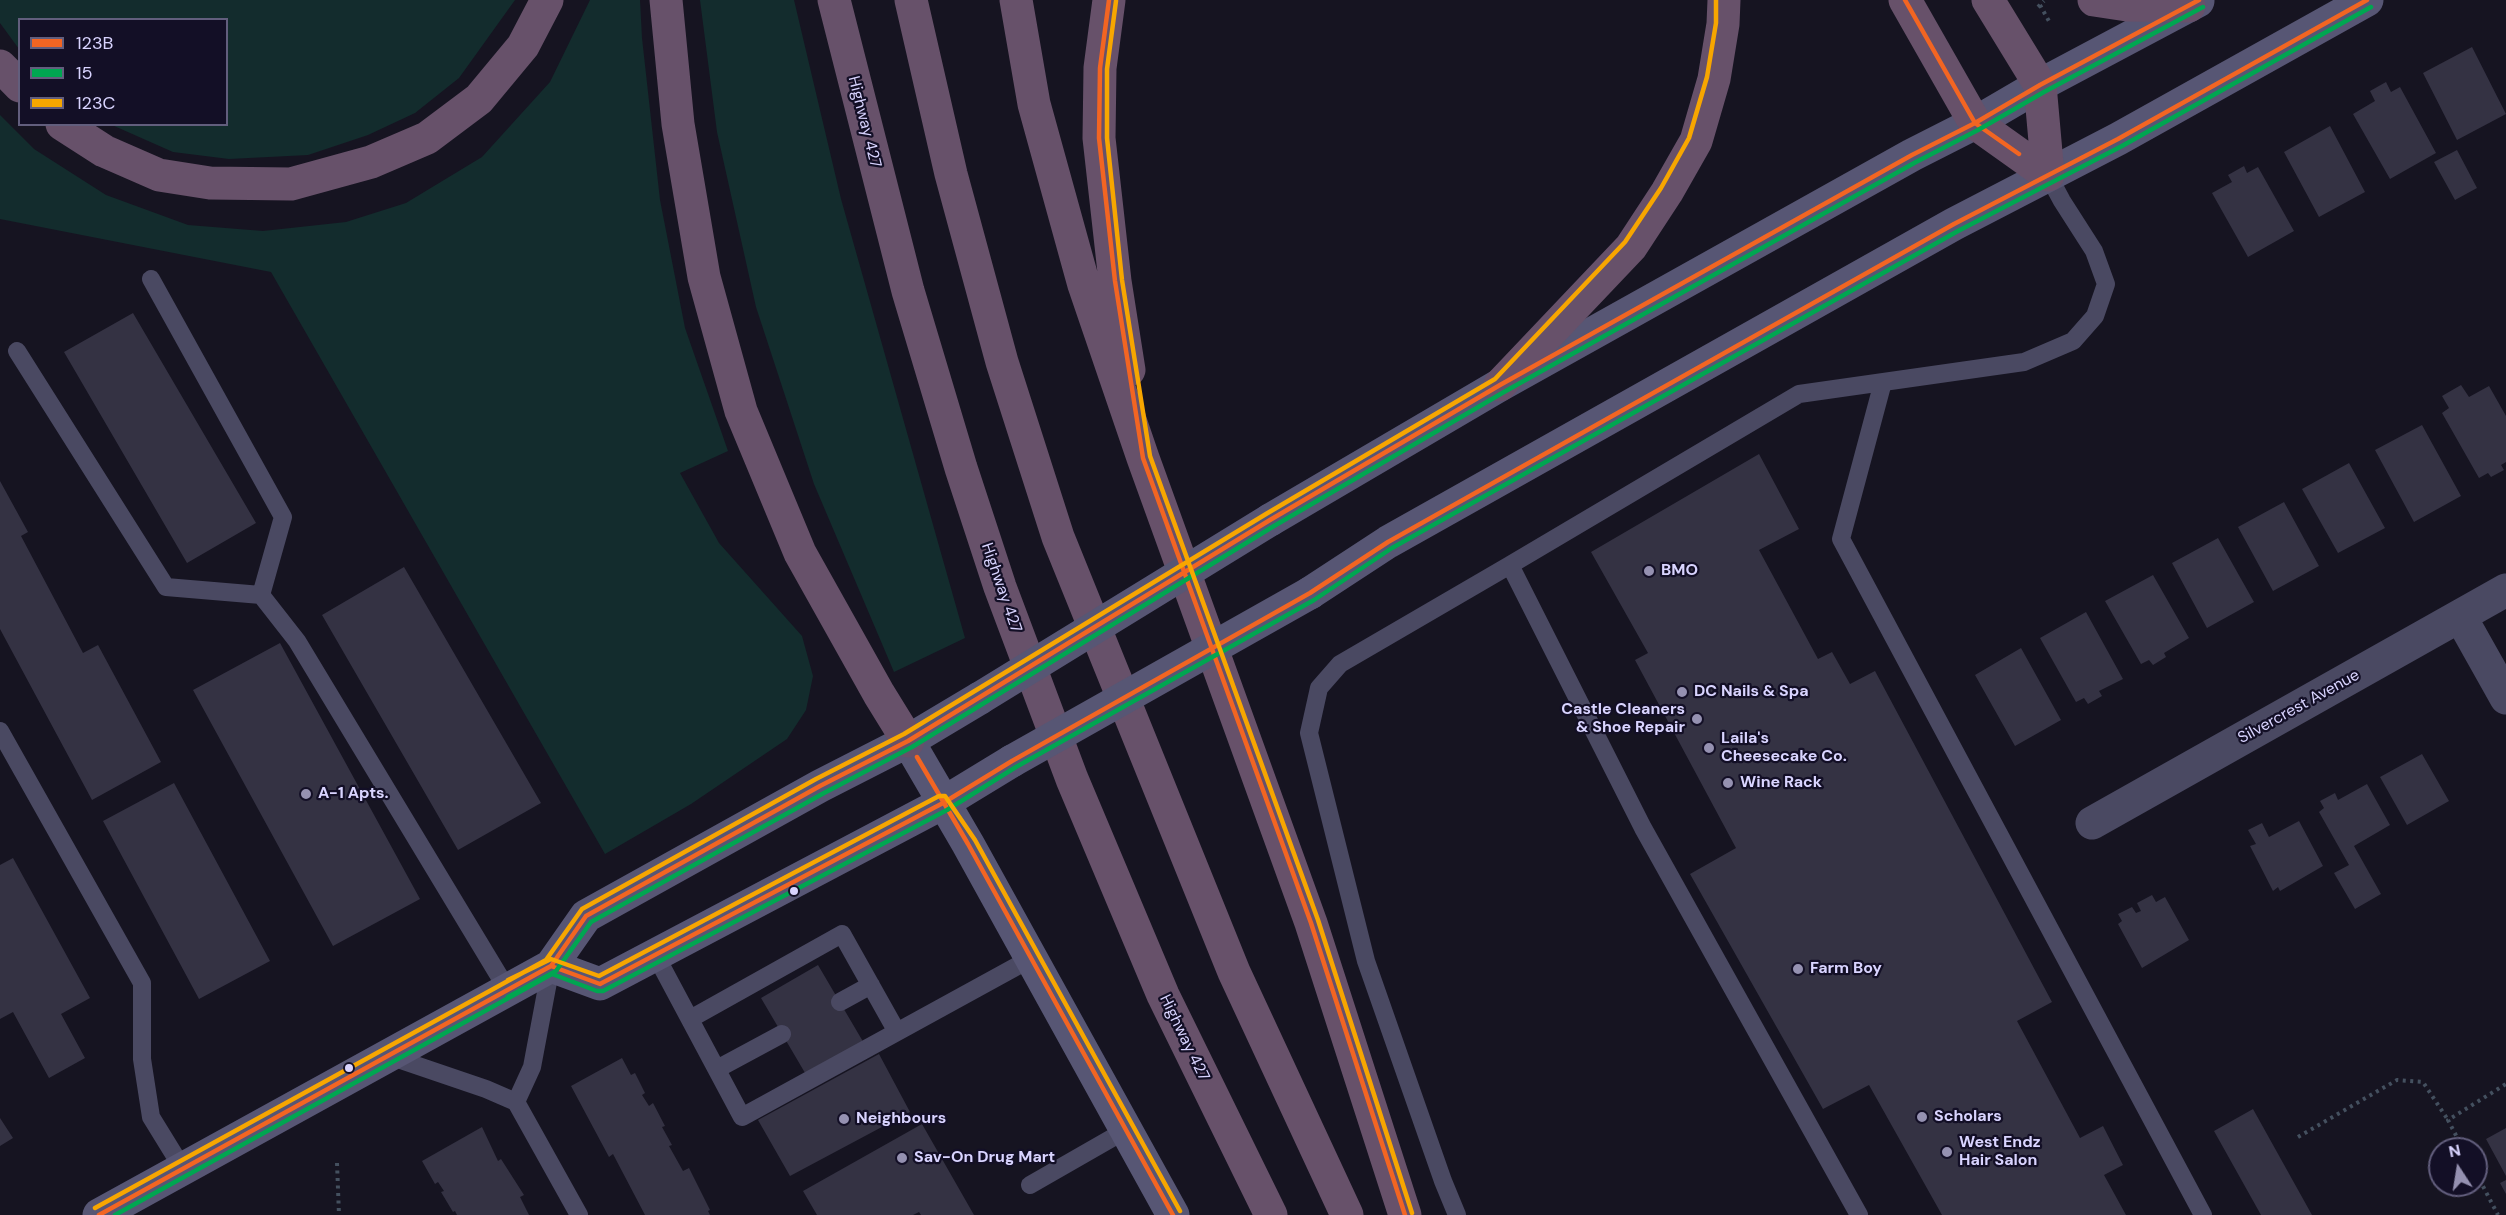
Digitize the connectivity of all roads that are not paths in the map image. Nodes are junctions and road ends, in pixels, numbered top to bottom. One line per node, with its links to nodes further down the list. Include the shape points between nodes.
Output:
1 (547, 0): 17 (highway, via 523,46 480,99 427,138 371,162 291,184 210,183 159,175 104,151)
2 (666, 0): 30 (highway, via 678,124 704,277 741,411 800,553)
3 (834, 0): 51 (highway, Highway 427, via 908,291 1000,587 1072,779 1163,995)
4 (911, 0): 52 (highway, via 951,174 1002,362 1058,537 1234,972)
5 (1016, 0): 23 (highway, via 1034,104 1075,251)
6 (1109, 0): 23 (highway, via 1100,68 1099,138 1115,281)
7 (1724, 0): 22 (highway, via 1714,79 1696,141 1631,247)
8 (1905, 0): 16 (highway)
9 (1988, 0): 15 (highway)
10 (2094, 0): 12 (highway, via 2127,5)
11 (2367, 0): 18 (main road)
12 (2194, 3): 15 (main road)
13 (0, 66): 14 (highway)
14 (18, 84)
15 (2040, 85): 16 (main road); 18 (highway)
16 (1975, 123): 18 (highway); 22 (main road)
17 (65, 126)
18 (2048, 175): 21 (lane, via 2094,251 2106,284 2095,316 2073,340 2024,362); 31 (main road, bridge, via 1953,224 1388,542 1310,593)
19 (151, 279): 26 (lane, via 283,517)
20 (17, 351): 26 (lane, via 166,587)
21 (1883, 382): 24 (lane, via 1799,394); 56 (lane, via 1841,539)
22 (1500, 385): 30 (main road, bridge)
23 (1143, 458): 53 (highway, via 1311,923)
24 (1510, 565): 54 (lane, via 1340,664 1319,688 1309,733 1366,962); 55 (lane, via 1643,828)
25 (2506, 590): 27 (street, Silvercrest Avenue)
26 (261, 595): 37 (lane, via 297,641)
27 (2460, 616): 28 (street); 32 (street, Silvercrest Avenue)
28 (2506, 698)
29 (0, 731): 46 (lane, via 142,983 142,1059 151,1117)
30 (908, 741): 31 (main road); 35 (main road, via 586,916)
31 (943, 803): 33 (main road); 34 (main road)
32 (2092, 823)
33 (655, 954): 35 (main road, via 600,984); 39 (lane)
34 (1030, 959): 40 (lane); 45 (main road)
35 (551, 966): 37 (main road); 44 (lane, via 532,1067)
36 (871, 985): 38 (lane); 39 (lane, via 842,934); 40 (lane)
37 (507, 989): 42 (main road)
38 (840, 1002)
39 (690, 1019): 43 (lane)
40 (897, 1032): 43 (lane, via 742,1117)
41 (782, 1034): 43 (lane)
42 (389, 1056): 44 (lane); 46 (main road)
43 (717, 1069)
44 (516, 1102): 49 (lane)
45 (1126, 1130): 47 (lane); 50 (main road)
46 (183, 1169): 48 (main road)
47 (1030, 1185)
48 (99, 1215)
49 (579, 1215)
50 (1173, 1215)
51 (1271, 1215)
52 (1347, 1215)
53 (1405, 1215)
54 (1457, 1215)
55 (1859, 1215)
56 (2203, 1215)

